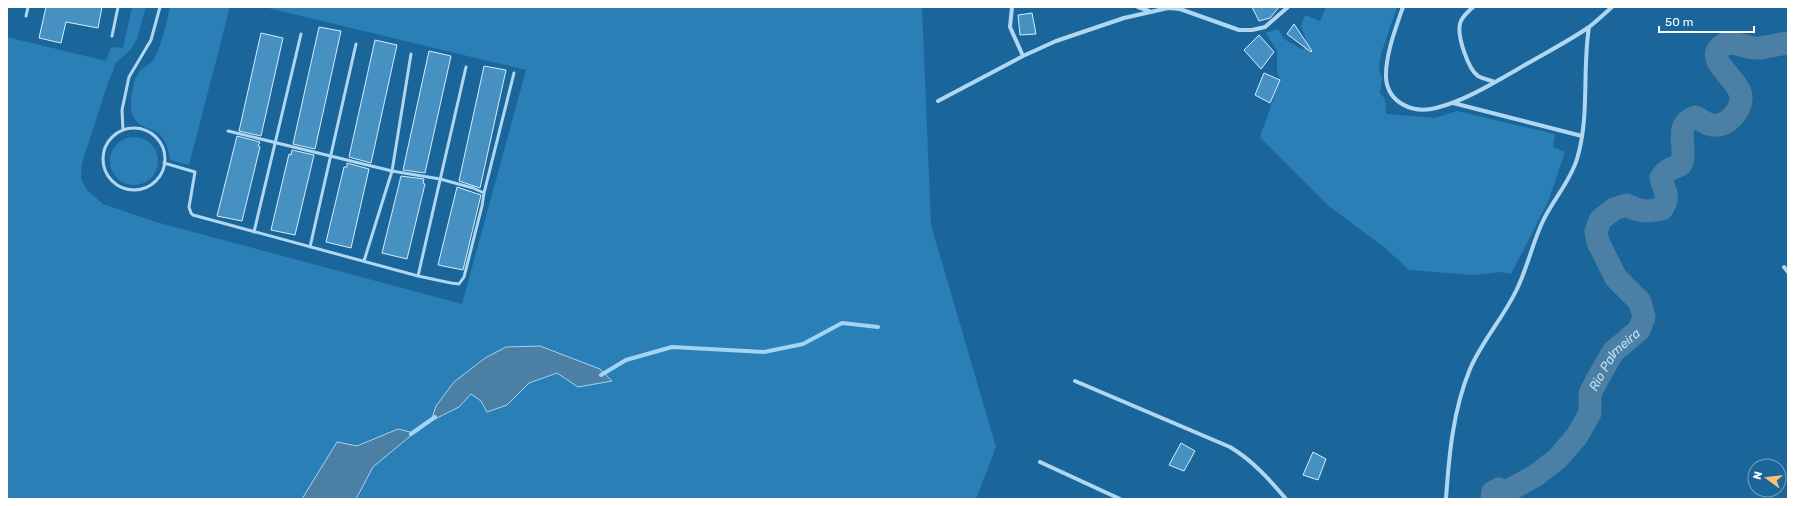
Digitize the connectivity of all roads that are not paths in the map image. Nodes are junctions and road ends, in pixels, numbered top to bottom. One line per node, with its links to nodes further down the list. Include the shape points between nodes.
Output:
1 (28, 7): 11 (lane)
2 (118, 7): 14 (lane)
3 (160, 7): 23 (lane, via 151,40 129,76 122,110)
4 (1012, 7): 17 (street, via 1010,27)
5 (1138, 7): 10 (street)
6 (1288, 7): 10 (street, via 1265,27 1252,30 1239,30 1180,9)
7 (1403, 7): 22 (street, via 1386,69 1386,79 1394,98 1401,104 1417,110 1434,109)
8 (1473, 7): 20 (street, via 1460,24 1463,48 1474,72)
9 (1612, 7): 12 (street)
10 (1150, 11): 17 (street, via 1091,28)
11 (26, 16)
12 (1589, 27): 20 (street); 25 (street)
13 (301, 34): 26 (lane)
14 (112, 36)
15 (356, 44): 27 (lane)
16 (411, 54): 29 (lane)
17 (1023, 56): 21 (street)
18 (466, 67): 30 (lane)
19 (514, 74): 31 (lane)
20 (1496, 82): 22 (street)
21 (938, 101)
22 (1453, 102): 25 (street)
23 (123, 130): 28 (lane, via 141,129 156,138 164,154); 28 (lane, via 109,140 103,156 103,165 111,180 126,189 143,189 157,179)
24 (228, 131): 26 (lane)
25 (1582, 136): 42 (street, via 1576,160 1542,222 1516,292 1468,374 1459,399 1453,430)
26 (276, 142): 27 (lane); 32 (lane)
27 (331, 155): 29 (lane); 33 (lane)
28 (164, 163): 32 (lane, via 194,172 190,213)
29 (392, 171): 30 (lane); 34 (lane)
30 (440, 179): 31 (lane); 37 (lane)
31 (484, 193): 37 (lane, via 462,282 455,284)
32 (254, 232): 33 (lane)
33 (310, 247): 34 (lane)
34 (364, 261): 37 (lane)
35 (1784, 267): 36 (street)
36 (1788, 272)
37 (418, 276)
38 (1075, 381): 41 (street, via 1244,455)
39 (1040, 462): 40 (street)
40 (1120, 499)
41 (1286, 499)
42 (1446, 499)

